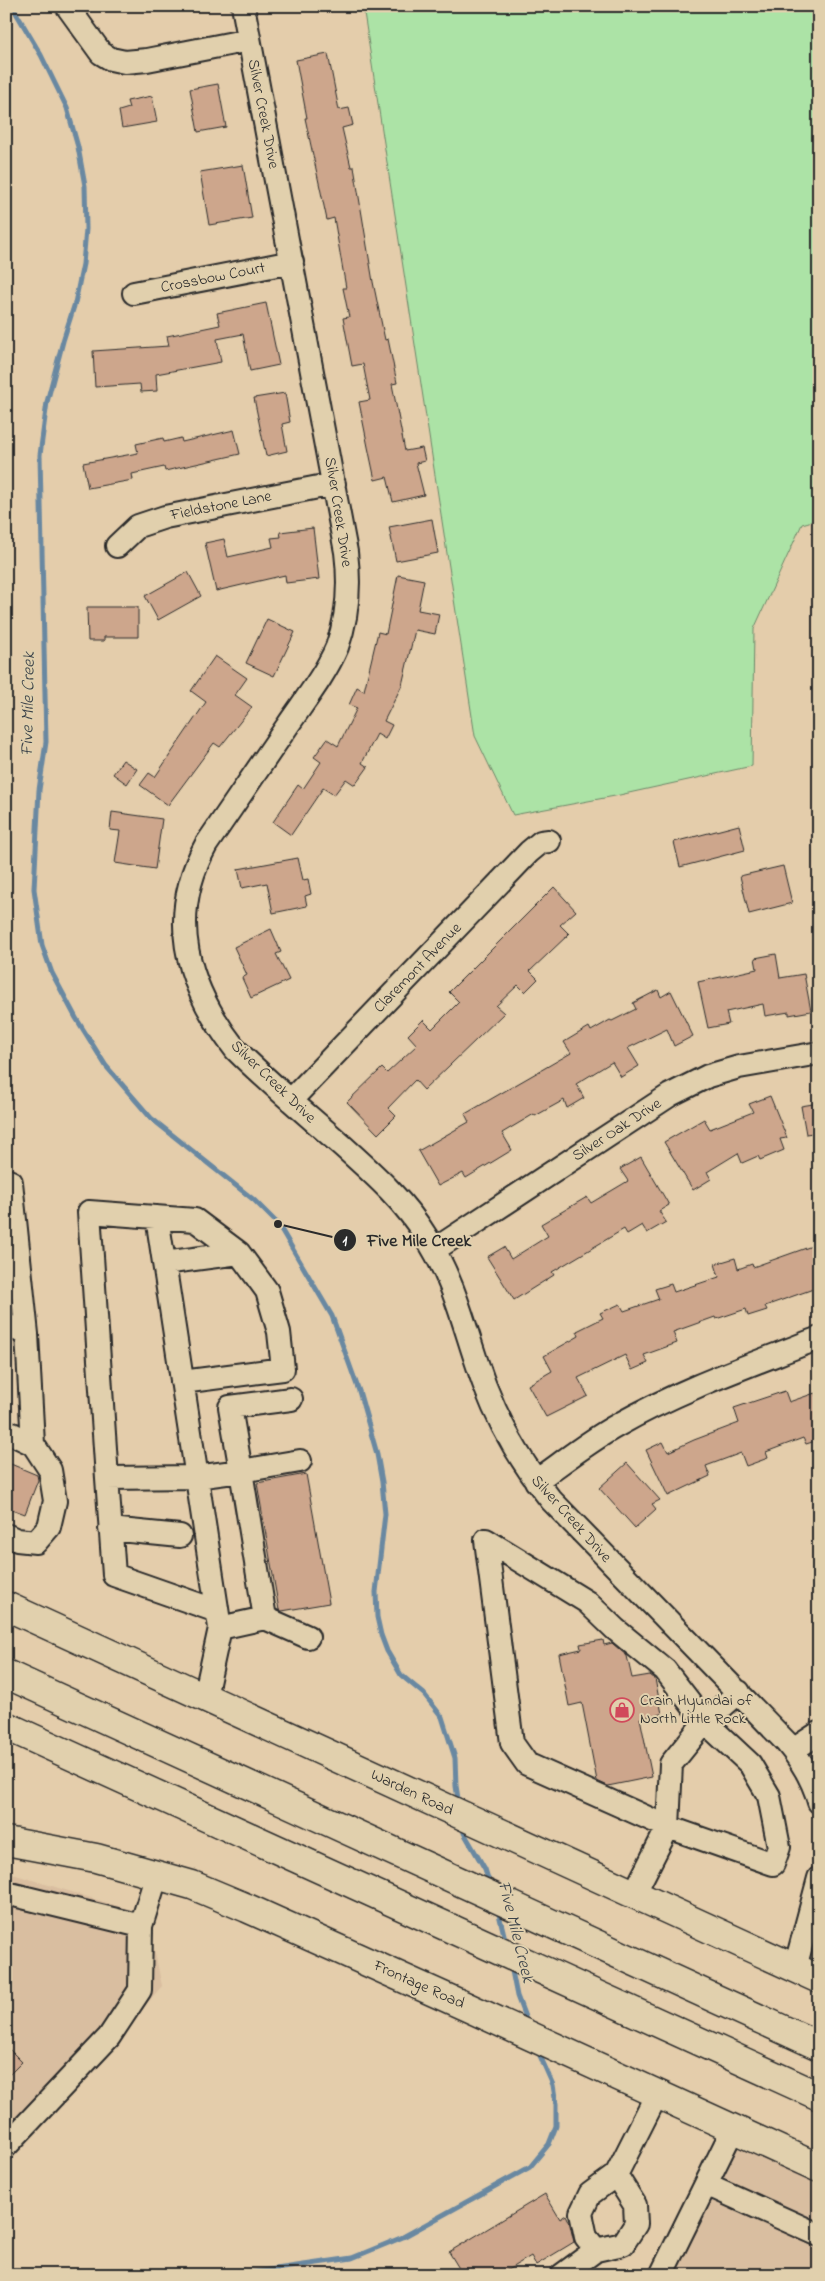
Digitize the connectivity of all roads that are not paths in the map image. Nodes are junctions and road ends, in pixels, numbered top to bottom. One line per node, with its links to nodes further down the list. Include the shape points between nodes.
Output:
1 (67, 6): 3 (street, via 101,53 125,62)
2 (242, 6): 3 (street, Silver Creek Drive)
3 (249, 40): 4 (street, Silver Creek Drive)
4 (292, 262): 5 (street, Crossbow Court); 6 (street, Silver Creek Drive)
5 (134, 293)
6 (334, 484): 7 (street, Fieldstone Lane, via 165,517 138,526); 10 (street, Silver Creek Drive, via 348,570 345,618 337,645 313,688 206,845 195,864 185,904 187,948 205,1004 236,1050)
7 (117, 546)
8 (549, 841): 10 (street, Claremont Avenue, via 541,842 529,852)
9 (819, 1053): 13 (street, Silver Oak Drive, via 708,1076 670,1095)
10 (291, 1100): 13 (street, Silver Creek Drive, via 393,1193)
11 (6, 1180): 17 (street, via 11,1182)
12 (157, 1217): 14 (street, via 195,1220); 15 (street); 26 (street, via 89,1212)
13 (434, 1250): 27 (street, Silver Creek Drive, via 454,1290 498,1417)
14 (239, 1253): 15 (street); 19 (street, via 267,1291 279,1332 283,1369)
15 (164, 1263): 19 (street)
16 (6, 1325): 17 (street)
17 (27, 1334): 22 (street)
18 (819, 1338): 27 (street, via 663,1401 580,1449)
19 (182, 1382): 25 (street)
20 (291, 1399): 24 (street, via 230,1408)
21 (6, 1431): 22 (street)
22 (33, 1444): 29 (street, via 50,1470 56,1501 49,1527 36,1542)
23 (300, 1461): 24 (street)
24 (241, 1471): 25 (street); 32 (street)
25 (196, 1477): 26 (street); 33 (street)
26 (107, 1478): 28 (street)
27 (536, 1482): 36 (street, Silver Creek Drive)
28 (110, 1529): 30 (street); 33 (street, via 114,1575)
29 (6, 1535)
30 (180, 1536)
31 (6, 1606): 37 (main road, Warden Road)
32 (264, 1618): 33 (street); 34 (street)
33 (218, 1620): 37 (street)
34 (308, 1637)
35 (6, 1674): 51 (main road)
36 (740, 1692): 38 (street); 41 (street, Silver Creek Drive)
37 (205, 1697): 48 (main road, Warden Road)
38 (705, 1722): 43 (street, via 671,1764); 43 (street, via 750,1764 769,1796 779,1848 773,1864); 43 (street, via 665,1670 587,1602 486,1540 512,1743 526,1764)
39 (6, 1726): 53 (main road)
40 (819, 1733): 41 (street)
41 (793, 1750): 42 (street, Silver Creek Drive, via 810,1776)
42 (819, 1802)
43 (668, 1827): 48 (street)
44 (6, 1841): 45 (main road, Frontage Road)
45 (158, 1874): 49 (street); 52 (main road, Frontage Road, via 247,1908)
46 (819, 1878): 50 (street)
47 (6, 1892): 49 (street)
48 (634, 1894): 50 (main road, Warden Road)
49 (141, 1926): 55 (street, via 140,1990 109,2037)
50 (807, 1973)
51 (819, 2046)
52 (657, 2094): 54 (main road, Frontage Road); 57 (street)
53 (819, 2096)
54 (733, 2129): 56 (main road, Frontage Road); 58 (street)
55 (6, 2146)
56 (819, 2168)
57 (616, 2175): 60 (street, via 590,2194 582,2214 586,2237); 60 (street, via 635,2205 636,2224 622,2244)
58 (706, 2184): 59 (street); 62 (street)
59 (819, 2236)
60 (596, 2250): 61 (street)
61 (562, 2275)
62 (661, 2275)

